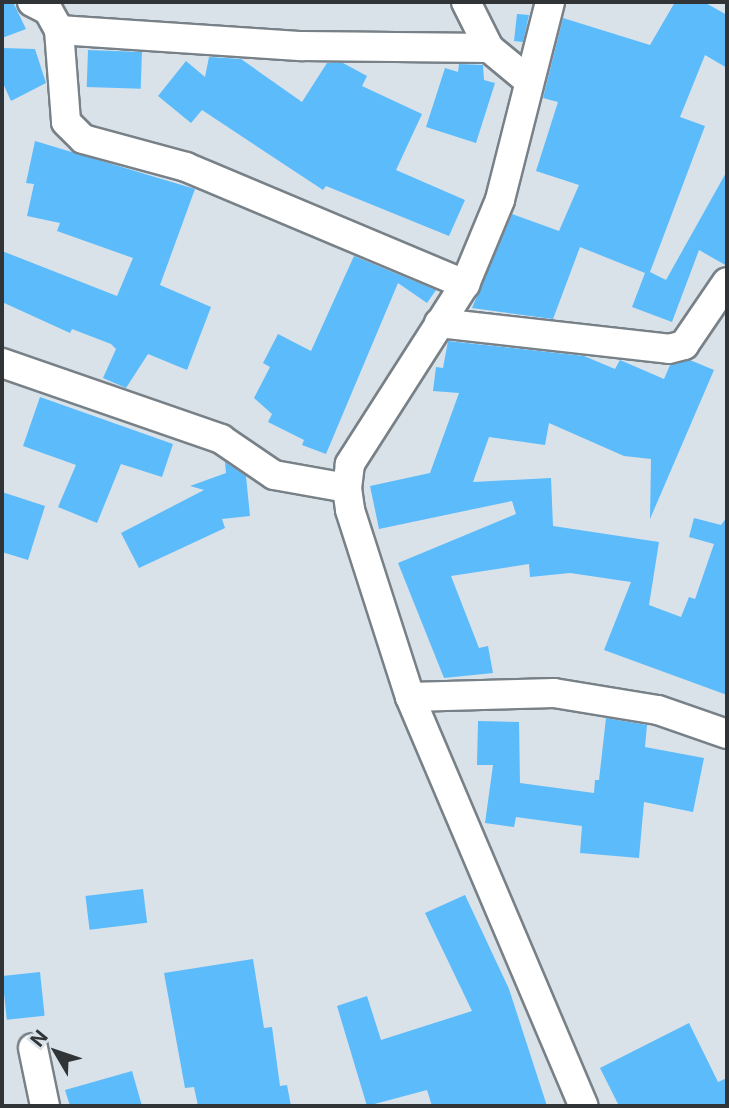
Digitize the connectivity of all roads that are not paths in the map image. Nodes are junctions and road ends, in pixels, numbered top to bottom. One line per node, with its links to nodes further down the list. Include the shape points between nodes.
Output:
1 (466, 2): 4 (street)
2 (550, 2): 5 (street)
3 (46, 11): 4 (street, via 302,46); 7 (street, via 66,122 78,136 186,167)
4 (489, 48): 5 (street)
5 (529, 81): 7 (street, via 500,200)
6 (727, 282): 8 (street, via 684,345 669,349)
7 (465, 284): 8 (street)
8 (439, 323): 10 (street, via 350,464)
9 (2, 363): 10 (street, via 221,439 274,475)
10 (347, 488): 11 (street)
11 (410, 697): 12 (street, via 554,693 658,710); 15 (street)
12 (727, 734)
13 (33, 1048): 14 (street)
14 (45, 1106)
15 (583, 1106)

